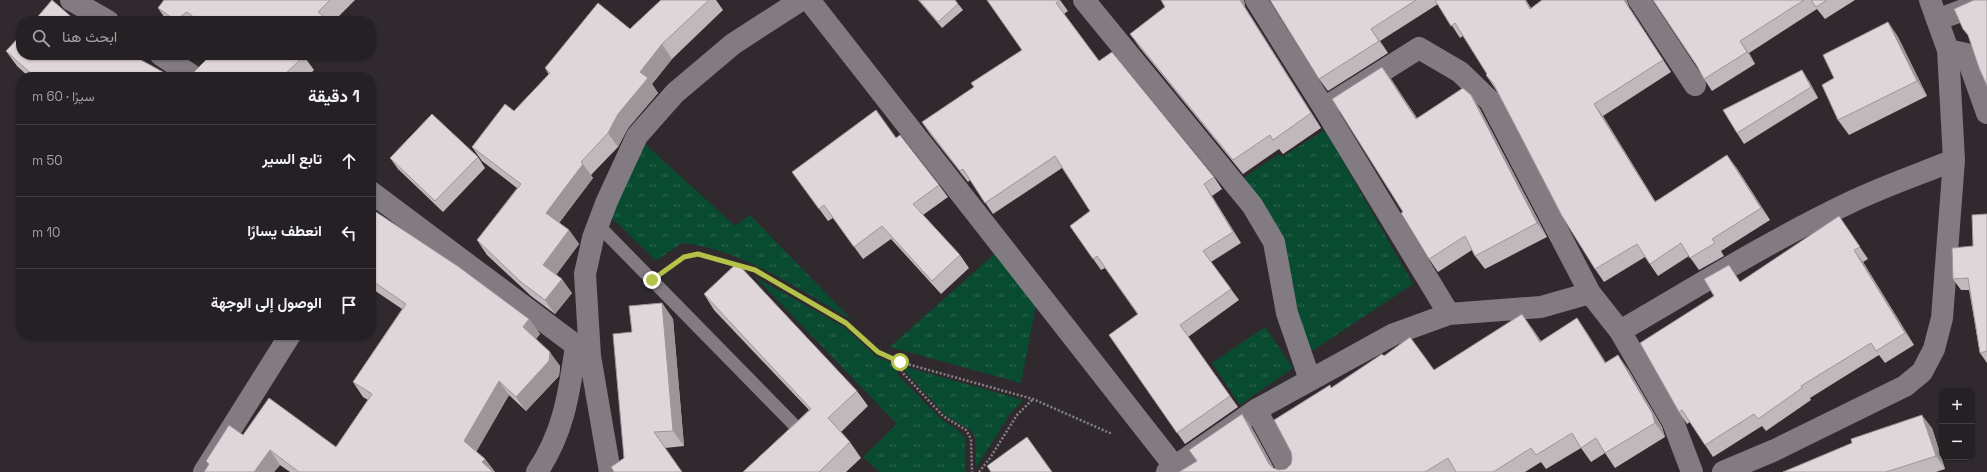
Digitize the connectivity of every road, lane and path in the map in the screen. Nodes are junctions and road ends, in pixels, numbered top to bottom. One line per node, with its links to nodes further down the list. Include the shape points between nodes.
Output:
1 (72, 0): 9 (street)
2 (801, 0): 18 (street, via 733,44 675,93 637,136)
3 (809, 0): 30 (street)
4 (1084, 0): 26 (street, via 1252,205 1274,242 1287,313)
5 (1256, 0): 14 (street)
6 (1639, 0): 13 (street)
7 (1987, 2): 8 (street)
8 (1933, 10): 10 (street)
9 (99, 16)
10 (1948, 50): 15 (street, via 1966,54); 16 (street)
11 (168, 60): 12 (street)
12 (186, 72)
13 (1695, 85)
14 (1324, 108): 20 (street, via 1419,48 1460,72 1490,101); 21 (street)
15 (1987, 113)
16 (1954, 160): 22 (street, via 1852,202 1791,233); 39 (street, via 1942,318 1934,349 1922,372 1905,386 1775,450)
17 (376, 200): 24 (street)
18 (598, 225): 19 (lane); 24 (street, via 585,274)
19 (652, 280): 25 (path, via 684,257 698,254 755,270 846,323 878,352); 29 (lane)
20 (1590, 293): 21 (street, via 1541,307); 22 (street)
21 (1449, 314): 26 (street, via 1394,334)
22 (1620, 331): 38 (street, via 1673,422)
23 (287, 340): 32 (street)
24 (583, 351): 33 (street, via 549,454); 34 (street)
25 (900, 362): 27 (path); 35 (path, via 902,372 943,416 966,430 971,439)
26 (1310, 380): 28 (street)
27 (1033, 399): 30 (path, via 1130,442 1139,441); 36 (path, via 1017,414)
28 (1256, 410): 31 (street); 37 (street)
29 (801, 432)
30 (1149, 434): 31 (street)
31 (1171, 469)
32 (204, 472)
33 (537, 472)
34 (610, 472)
35 (972, 472)
36 (979, 472)
37 (1290, 472)
38 (1692, 472)
39 (1723, 472)

